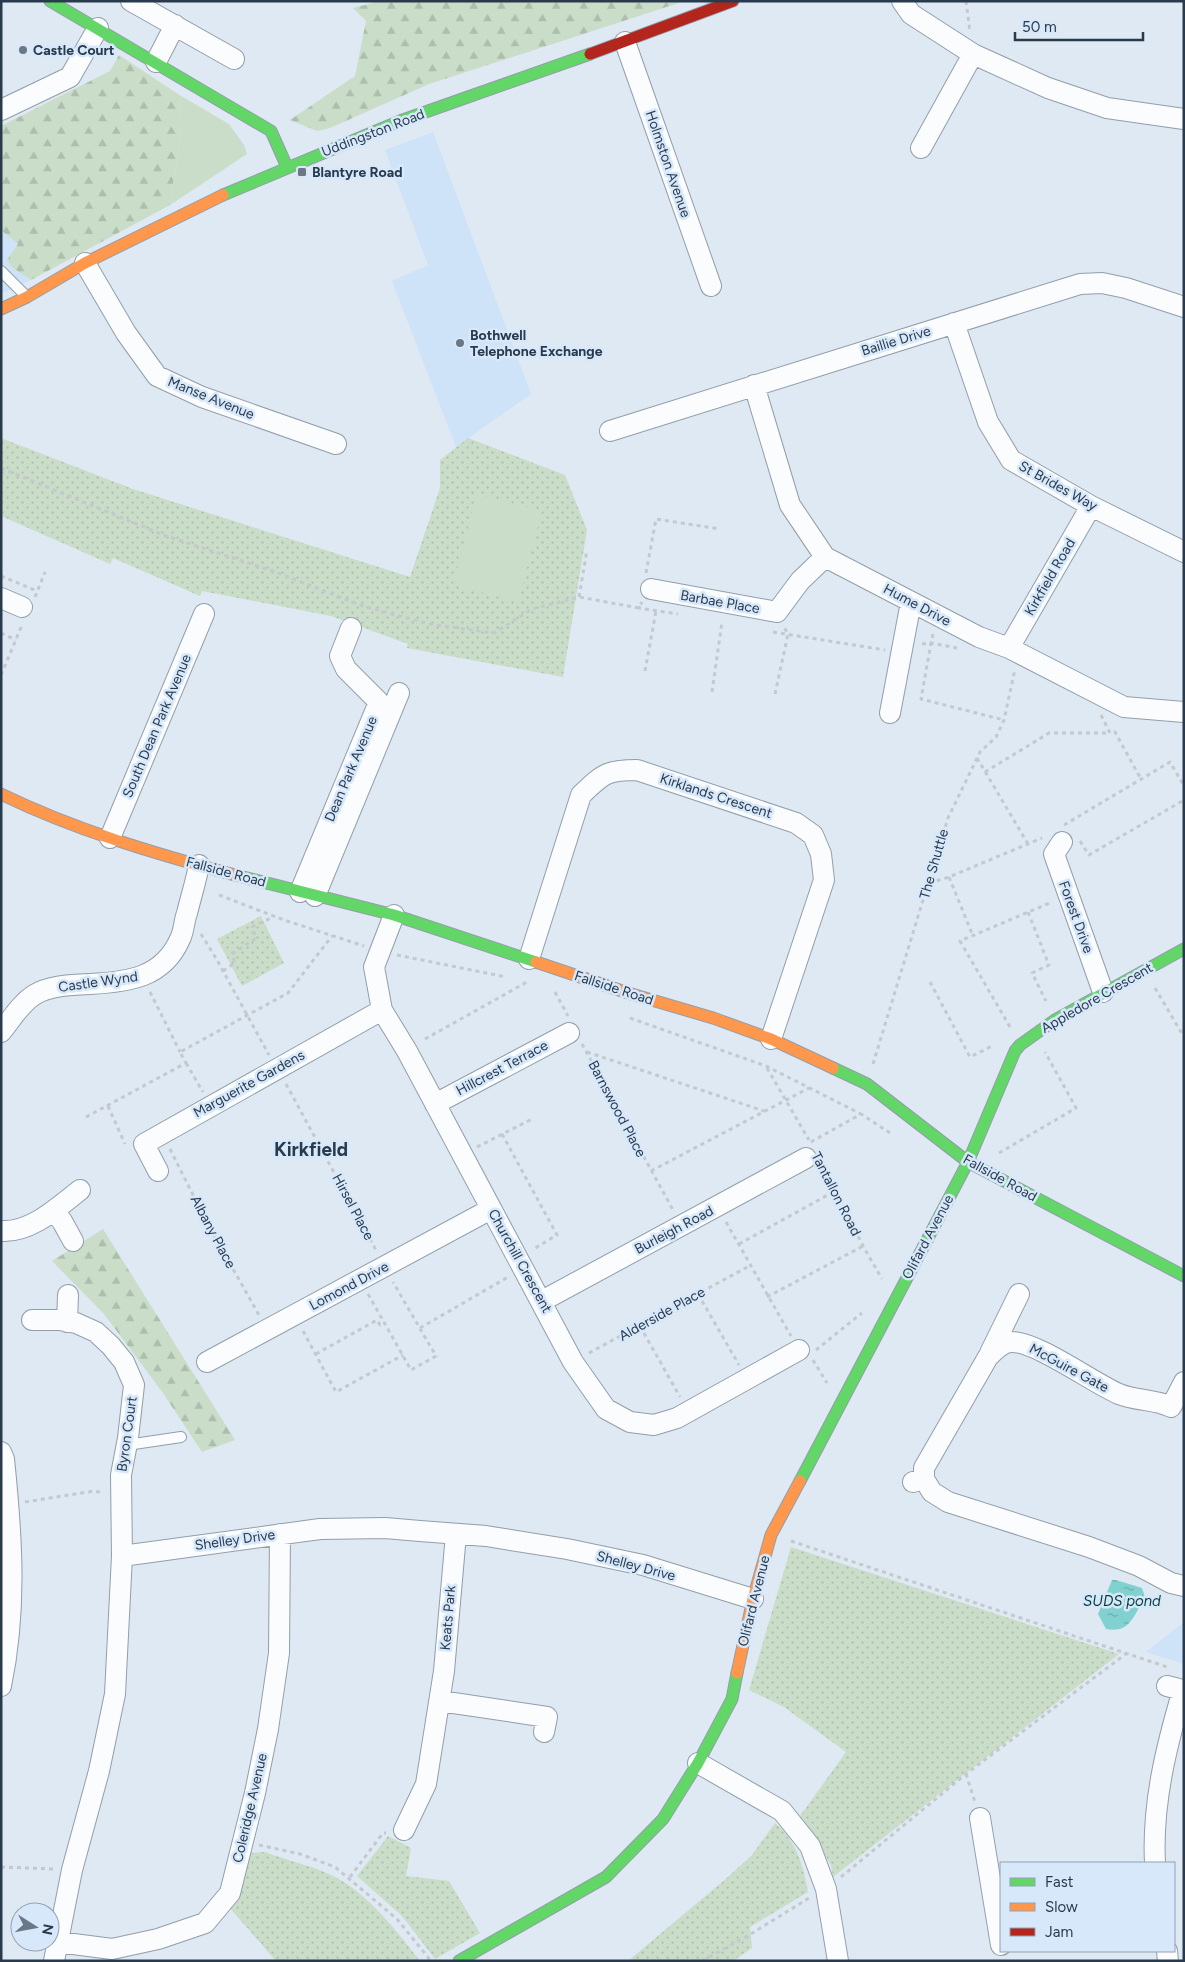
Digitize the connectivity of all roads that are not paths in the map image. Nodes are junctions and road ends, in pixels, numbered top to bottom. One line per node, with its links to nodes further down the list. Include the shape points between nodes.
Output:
1 (50, 1): 6 (street)
2 (131, 1): 5 (street)
3 (733, 1): 7 (street, Uddingston Road)
4 (902, 1): 8 (street, via 911,14)
5 (175, 25): 9 (street); 10 (street)
6 (98, 28): 10 (street); 11 (street, via 70,77)
7 (625, 42): 14 (street, Uddingston Road, via 400,122); 17 (street, Holmston Avenue)
8 (973, 54): 12 (street, via 1048,88 1107,108); 13 (street)
9 (234, 59)
10 (156, 62): 14 (street, via 271,131)
11 (1, 110)
12 (1184, 119)
13 (921, 148)
14 (287, 167): 15 (street, Uddingston Road)
15 (85, 262): 18 (street, Uddingston Road); 24 (street, Manse Avenue, via 126,333 157,376 202,398)
16 (1, 271): 18 (lane)
17 (711, 286)
18 (27, 297): 20 (street, Uddingston Road)
19 (1184, 307): 21 (street, Baillie Drive, via 1126,288 1102,283 1080,284)
20 (1, 309)
21 (954, 323): 22 (street, Baillie Drive); 25 (street, St Brides Way, via 988,422 1011,460)
22 (754, 385): 23 (street, Baillie Drive); 27 (street, Hume Drive, via 790,505)
23 (610, 431)
24 (336, 444)
25 (1091, 506): 26 (street, St Brides Way); 34 (street, Kirkfield Road)
26 (1184, 552)
27 (825, 557): 28 (street, Barbae Place, via 800,581 777,612); 30 (street, Hume Drive)
28 (645, 590)
29 (2, 600): 31 (street)
30 (911, 602): 34 (street, Hume Drive); 37 (street)
31 (22, 607)
32 (204, 614): 40 (street, South Dean Park Avenue)
33 (351, 628): 42 (street, Dean Park Avenue, via 340,656 346,669 379,702)
34 (1014, 651): 36 (street, Hume Drive, via 1124,707)
35 (399, 693): 42 (street)
36 (1184, 712)
37 (890, 713)
38 (1, 794): 40 (street, Fallside Road)
39 (1072, 837): 46 (street, Forest Drive, via 1054,854)
40 (110, 838): 41 (street, Fallside Road)
41 (199, 865): 42 (street, Fallside Road); 49 (street, Castle Wynd, via 181,938 157,969 142,976 109,983 58,986 34,994)
42 (308, 894): 43 (street, Fallside Road)
43 (394, 915): 45 (street, Fallside Road); 47 (street, Churchill Crescent, via 374,967)
44 (1184, 949): 46 (street, Appledore Crescent)
45 (528, 959): 50 (street, Fallside Road); 50 (street, Kirklands Crescent, via 581,795 601,776 616,770 637,770 787,819 813,835 821,854 824,880)
46 (1103, 992): 53 (street, Appledore Crescent, via 1055,1020 1014,1051)
47 (382, 1010): 51 (street, Churchill Crescent); 54 (street, Marguerite Gardens, via 144,1144)
48 (572, 1030): 51 (street, Hillcrest Terrace)
49 (1, 1032)
50 (771, 1039): 53 (street, Fallside Road, via 867,1084)
51 (435, 1104): 56 (street, Churchill Crescent)
52 (812, 1152): 63 (street, Burleigh Road)
53 (968, 1162): 60 (street, Fallside Road); 78 (street, Olifard Avenue, via 771,1535)
54 (158, 1170)
55 (80, 1190): 57 (street)
56 (491, 1209): 63 (street, Churchill Crescent); 68 (street, Lomond Drive)
57 (53, 1211): 58 (street, via 25,1228); 59 (street)
58 (1, 1231)
59 (73, 1241)
60 (1184, 1276)
61 (1019, 1294): 67 (street)
62 (68, 1296): 65 (street)
63 (542, 1301): 66 (street, Churchill Crescent, via 574,1362 606,1409 630,1422 654,1425 677,1418 748,1378)
64 (32, 1320): 65 (street, Byron Court)
65 (67, 1322): 72 (street, Byron Court, via 96,1332 130,1372 134,1385)
66 (804, 1353)
67 (988, 1357): 70 (street, McGuire Gate, via 998,1346 1009,1342 1028,1345 1118,1394 1164,1403); 77 (street, McGuire Gate, via 919,1480 948,1502 1089,1548)
68 (206, 1362)
69 (1184, 1382): 70 (street, McGuire Gate)
70 (1177, 1409)
71 (181, 1437): 72 (lane)
72 (127, 1445): 76 (street, Byron Court, via 121,1475)
73 (1, 1452): 80 (street, via 9,1505 13,1580 7,1659)
74 (280, 1534): 75 (street, Shelley Drive, via 320,1529 385,1528); 76 (street, Shelley Drive); 89 (street, Coleridge Avenue, via 279,1653 255,1793 230,1893 205,1923 158,1939 112,1948)
75 (456, 1534): 78 (street, Shelley Drive, via 567,1549 633,1563); 81 (street, Keats Park)
76 (122, 1556): 87 (street, via 115,1694)
77 (1184, 1586)
78 (753, 1599): 83 (street, Olifard Avenue, via 732,1698)
79 (1175, 1682): 86 (street, via 1156,1806)
80 (1, 1686)
81 (440, 1701): 82 (street, via 547,1717); 85 (street, Keats Park, via 426,1784)
82 (544, 1732)
83 (698, 1763): 90 (street, Olifard Avenue, via 663,1819 606,1877); 91 (street, via 782,1812 810,1846 826,1889)
84 (980, 1818): 88 (street)
85 (404, 1830)
86 (1155, 1862)
87 (60, 1931)
88 (1000, 1939)
89 (60, 1951)
90 (459, 1961)
91 (838, 1961)

